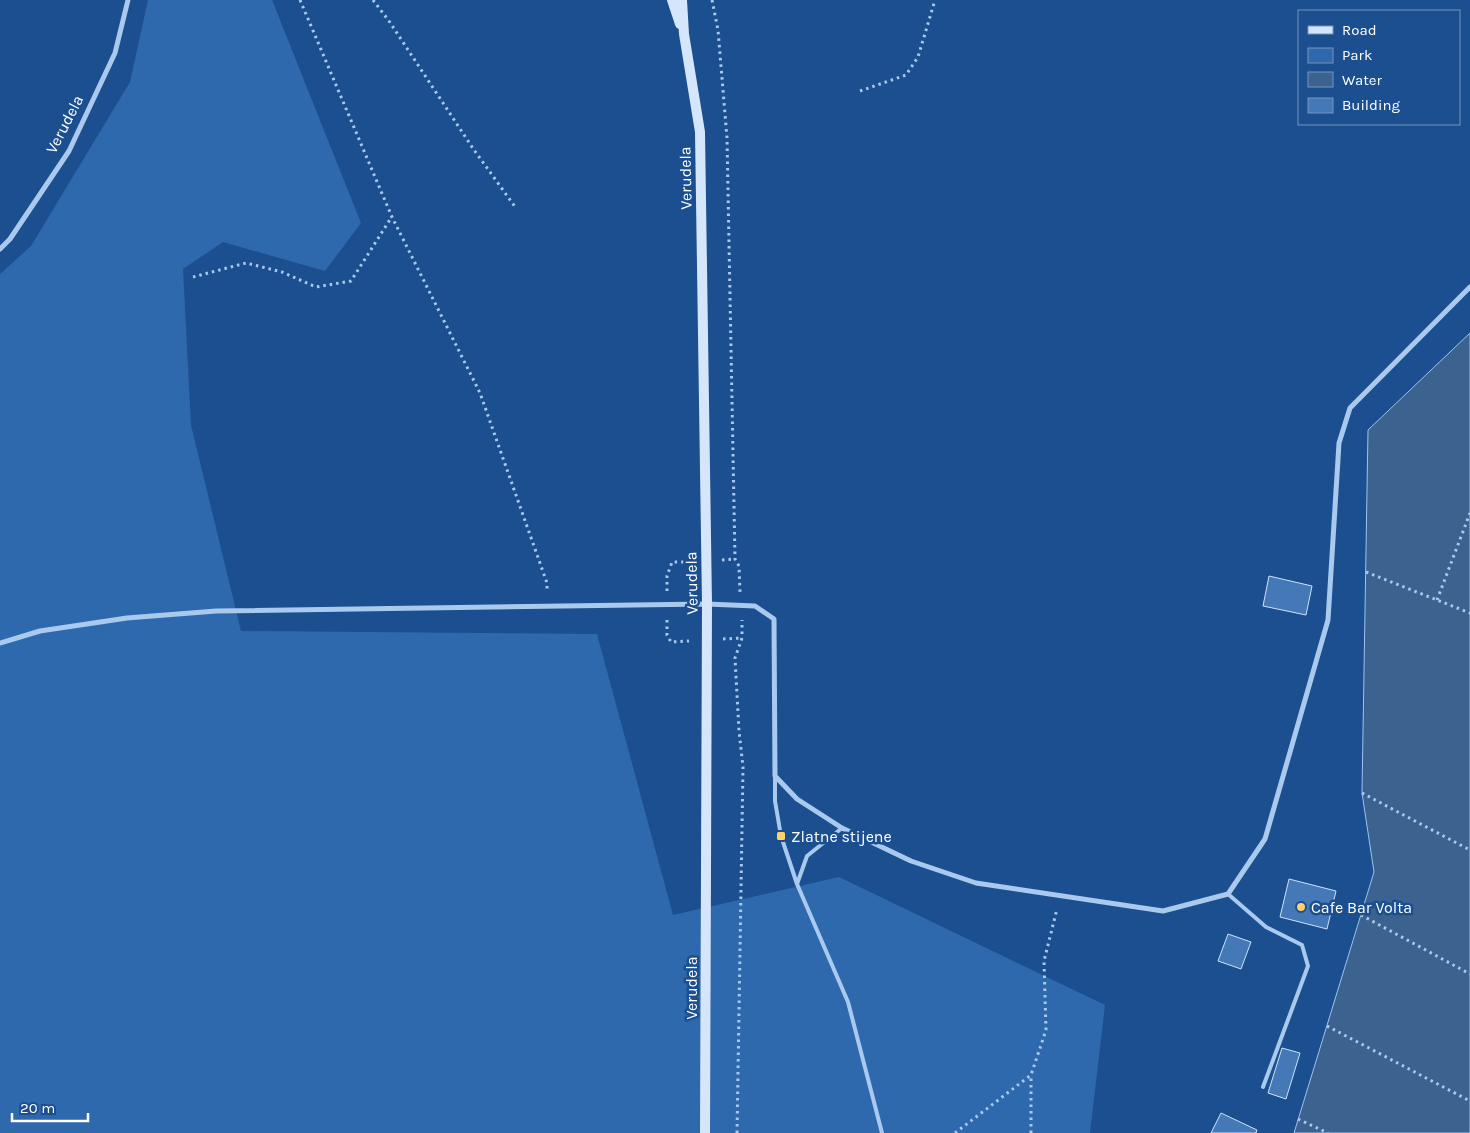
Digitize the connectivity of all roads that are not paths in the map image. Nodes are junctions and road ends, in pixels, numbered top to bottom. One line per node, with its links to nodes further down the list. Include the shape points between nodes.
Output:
1 (128, 0): 5 (street, Verudela, via 115,53 69,151 10,239)
2 (672, 0): 4 (main road, Verudela)
3 (682, 0): 4 (main road, Verudela)
4 (684, 34): 7 (main road, Verudela, via 700,132)
5 (0, 248)
6 (1470, 288): 12 (street, via 1350,408 1339,443 1328,620 1265,839)
7 (707, 604): 8 (street, via 216,611 127,618 40,630); 9 (street, via 755,606 774,619); 14 (main road, Verudela)
8 (0, 643)
9 (775, 776): 10 (street, via 796,799); 11 (lane, via 781,836)
10 (842, 828): 11 (lane, via 807,856); 12 (street, via 910,861 976,883 1163,911)
11 (797, 884): 15 (lane, via 848,1002)
12 (1228, 894): 13 (lane, via 1266,927 1302,945 1308,966)
13 (1263, 1087)
14 (705, 1133)
15 (882, 1133)

